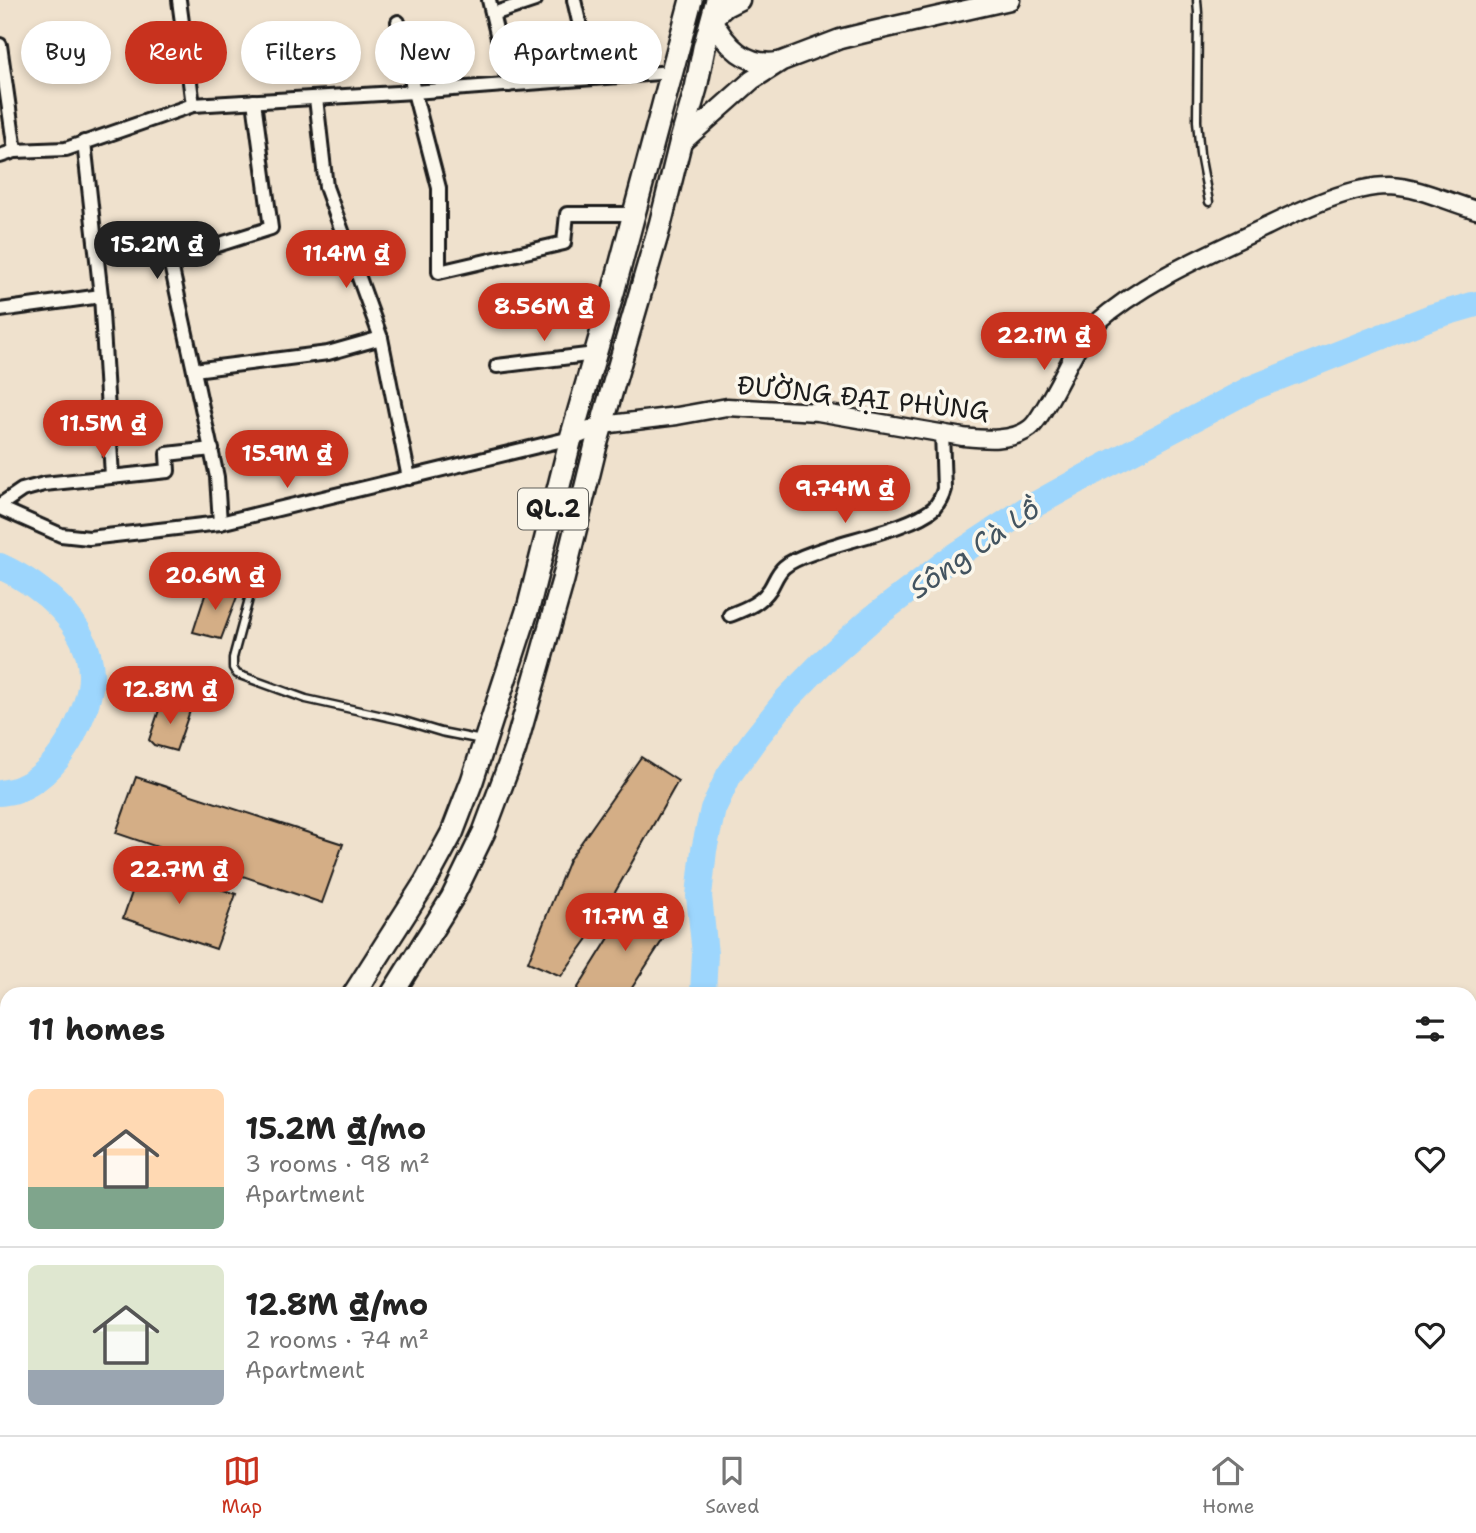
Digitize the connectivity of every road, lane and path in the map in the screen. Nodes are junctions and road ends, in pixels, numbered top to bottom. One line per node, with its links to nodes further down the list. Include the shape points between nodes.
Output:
1 (179, 0): 22 (street)
2 (489, 0): 10 (street)
3 (535, 0): 10 (street)
4 (574, 0): 11 (street)
5 (691, 0): 14 (highway, QL.2)
6 (740, 0): 9 (main road)
7 (1010, 0): 13 (main road, via 851,36)
8 (1196, 0): 27 (lane, via 1197,121)
9 (715, 10): 13 (main road, via 722,37 738,52 765,64); 24 (highway, QL.2)
10 (493, 14): 18 (street)
11 (579, 21)
12 (0, 45): 25 (street)
13 (782, 61): 24 (main road, via 752,80)
14 (672, 72): 15 (street); 29 (highway, QL.2)
15 (662, 73)
16 (412, 84): 19 (street)
17 (521, 84): 18 (street)
18 (509, 85): 19 (street)
19 (414, 92): 20 (street); 29 (street, via 439,188 439,272 564,243 567,214)
20 (316, 98): 21 (street); 32 (street, via 326,187)
21 (254, 101): 22 (street); 35 (street, via 271,228 170,260)
22 (193, 104): 23 (street)
23 (85, 142): 25 (street, via 66,149); 30 (street)
24 (680, 145): 36 (highway, QL.2)
25 (15, 152): 26 (street)
26 (0, 156)
27 (1209, 202)
28 (1476, 210): 37 (street, ĐƯỜNG ĐẠI PHÙNG, via 1411,188 1390,186 1314,204 1149,285 1092,327 1033,427 986,439)
29 (634, 214): 33 (highway, QL.2)
30 (101, 296): 31 (street); 40 (street)
31 (0, 310)
32 (381, 338): 35 (street, via 328,353); 41 (street)
33 (595, 354): 34 (street); 38 (highway, QL.2)
34 (497, 366)
35 (194, 370): 39 (street)
36 (602, 425): 37 (street, ĐƯỜNG ĐẠI PHÙNG, via 727,407 818,412); 38 (street, ĐƯỜNG ĐẠI PHÙNG); 47 (highway, QL.2)
37 (942, 432): 45 (street, via 944,489 942,498 927,513 790,562 762,599)
38 (571, 438): 41 (street); 46 (highway, QL.2, via 529,605)
39 (212, 449): 40 (street, via 167,454 168,471); 43 (street)
40 (112, 475): 42 (street, via 44,484 22,491)
41 (410, 478): 43 (street)
42 (0, 507): 43 (street, via 61,535 89,538)
43 (220, 523)
44 (250, 595): 46 (lane, via 233,658 237,674 306,699)
45 (730, 615)
46 (485, 741): 47 (highway); 48 (highway, QL.2, via 452,833)
47 (515, 749): 49 (highway, QL.2, via 484,832 452,898)
48 (358, 987)
49 (396, 987)

